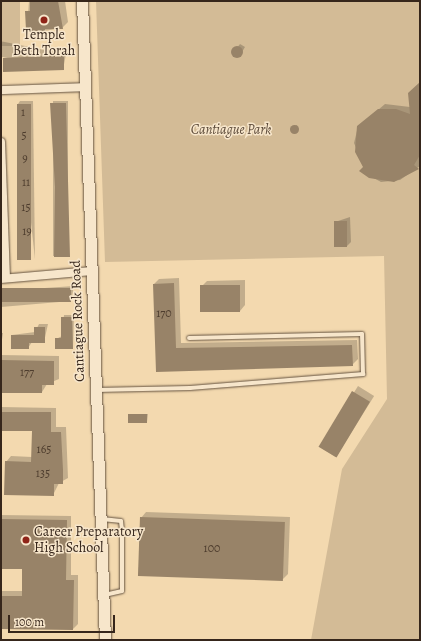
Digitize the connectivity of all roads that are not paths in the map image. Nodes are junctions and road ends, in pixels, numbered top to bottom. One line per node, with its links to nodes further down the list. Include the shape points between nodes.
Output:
1 (82, 1): 2 (main road, Cantiague Rock Road)
2 (85, 87): 3 (street); 6 (main road, Cantiague Rock Road)
3 (1, 90)
4 (1, 142): 5 (street)
5 (2, 180): 7 (street)
6 (91, 272): 7 (street); 9 (main road, Cantiague Rock Road)
7 (3, 278)
8 (189, 338): 9 (lane, via 362,334 363,374 190,388)
9 (96, 390): 10 (main road, Cantiague Rock Road)
10 (101, 519): 11 (main road, Cantiague Rock Road); 11 (lane, via 121,521 122,531 122,591)
11 (104, 595): 12 (main road, Cantiague Rock Road)
12 (105, 640)

